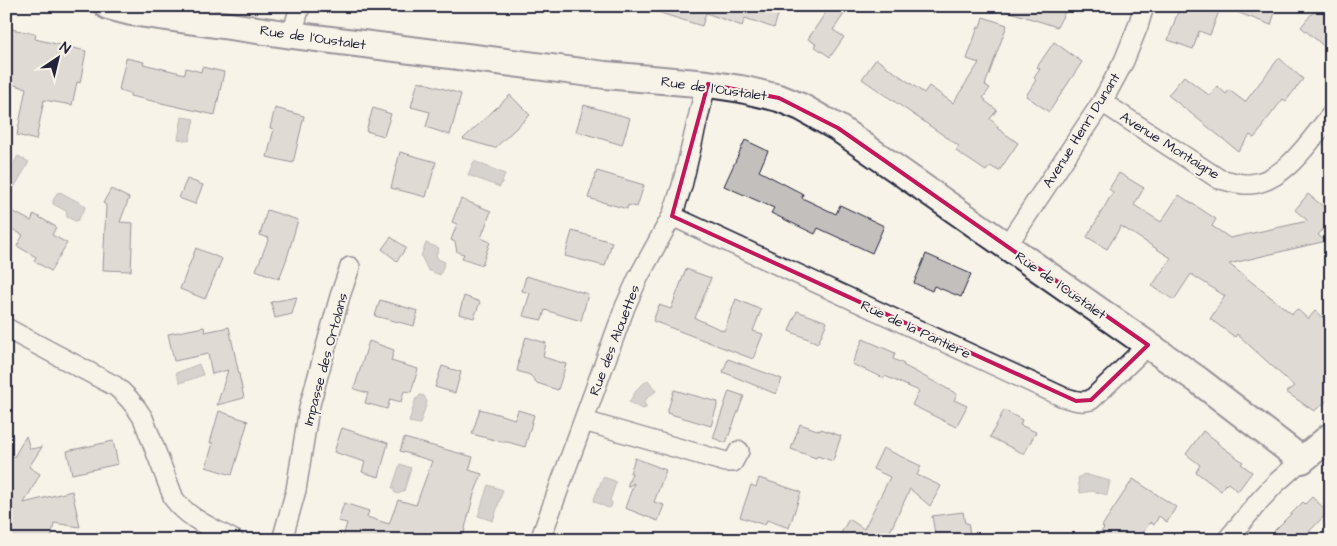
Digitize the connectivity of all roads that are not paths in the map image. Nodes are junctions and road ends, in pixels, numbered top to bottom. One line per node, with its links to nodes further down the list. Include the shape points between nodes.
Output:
1 (108, 6): 4 (street, Rue de l'Oustalet)
2 (300, 6): 4 (street)
3 (1144, 6): 6 (street, Avenue Henri Dunant, via 1124,61)
4 (292, 35): 5 (street, Rue de l'Oustalet, via 605,75)
5 (708, 84): 8 (street, Rue des Alouettes); 9 (street, Rue de l'Oustalet, via 760,93 802,107 838,128)
6 (1102, 102): 7 (street, Avenue Montaigne, via 1220,179 1238,184 1266,180 1279,173); 9 (street, Avenue Henri Dunant)
7 (1331, 115)
8 (672, 216): 12 (street, Rue de la Pantière, via 1076,401 1091,400); 13 (street, Rue des Alouettes, via 625,307)
9 (1006, 247): 12 (street, Rue de l'Oustalet)
10 (350, 267): 19 (street, Impasse des Ortolans, via 309,408 296,490)
11 (6, 328): 17 (street, via 122,391 143,418 174,499)
12 (1148, 345): 16 (street, Rue de l'Oustalet)
13 (584, 421): 15 (street, via 726,462 733,462); 20 (street, Rue des Alouettes)
14 (1331, 436): 16 (street)
15 (739, 451)
16 (1302, 460): 21 (street, via 1275,484)
17 (208, 534): 18 (street)
18 (234, 540)
19 (282, 540)
20 (540, 540)
21 (1227, 540)

